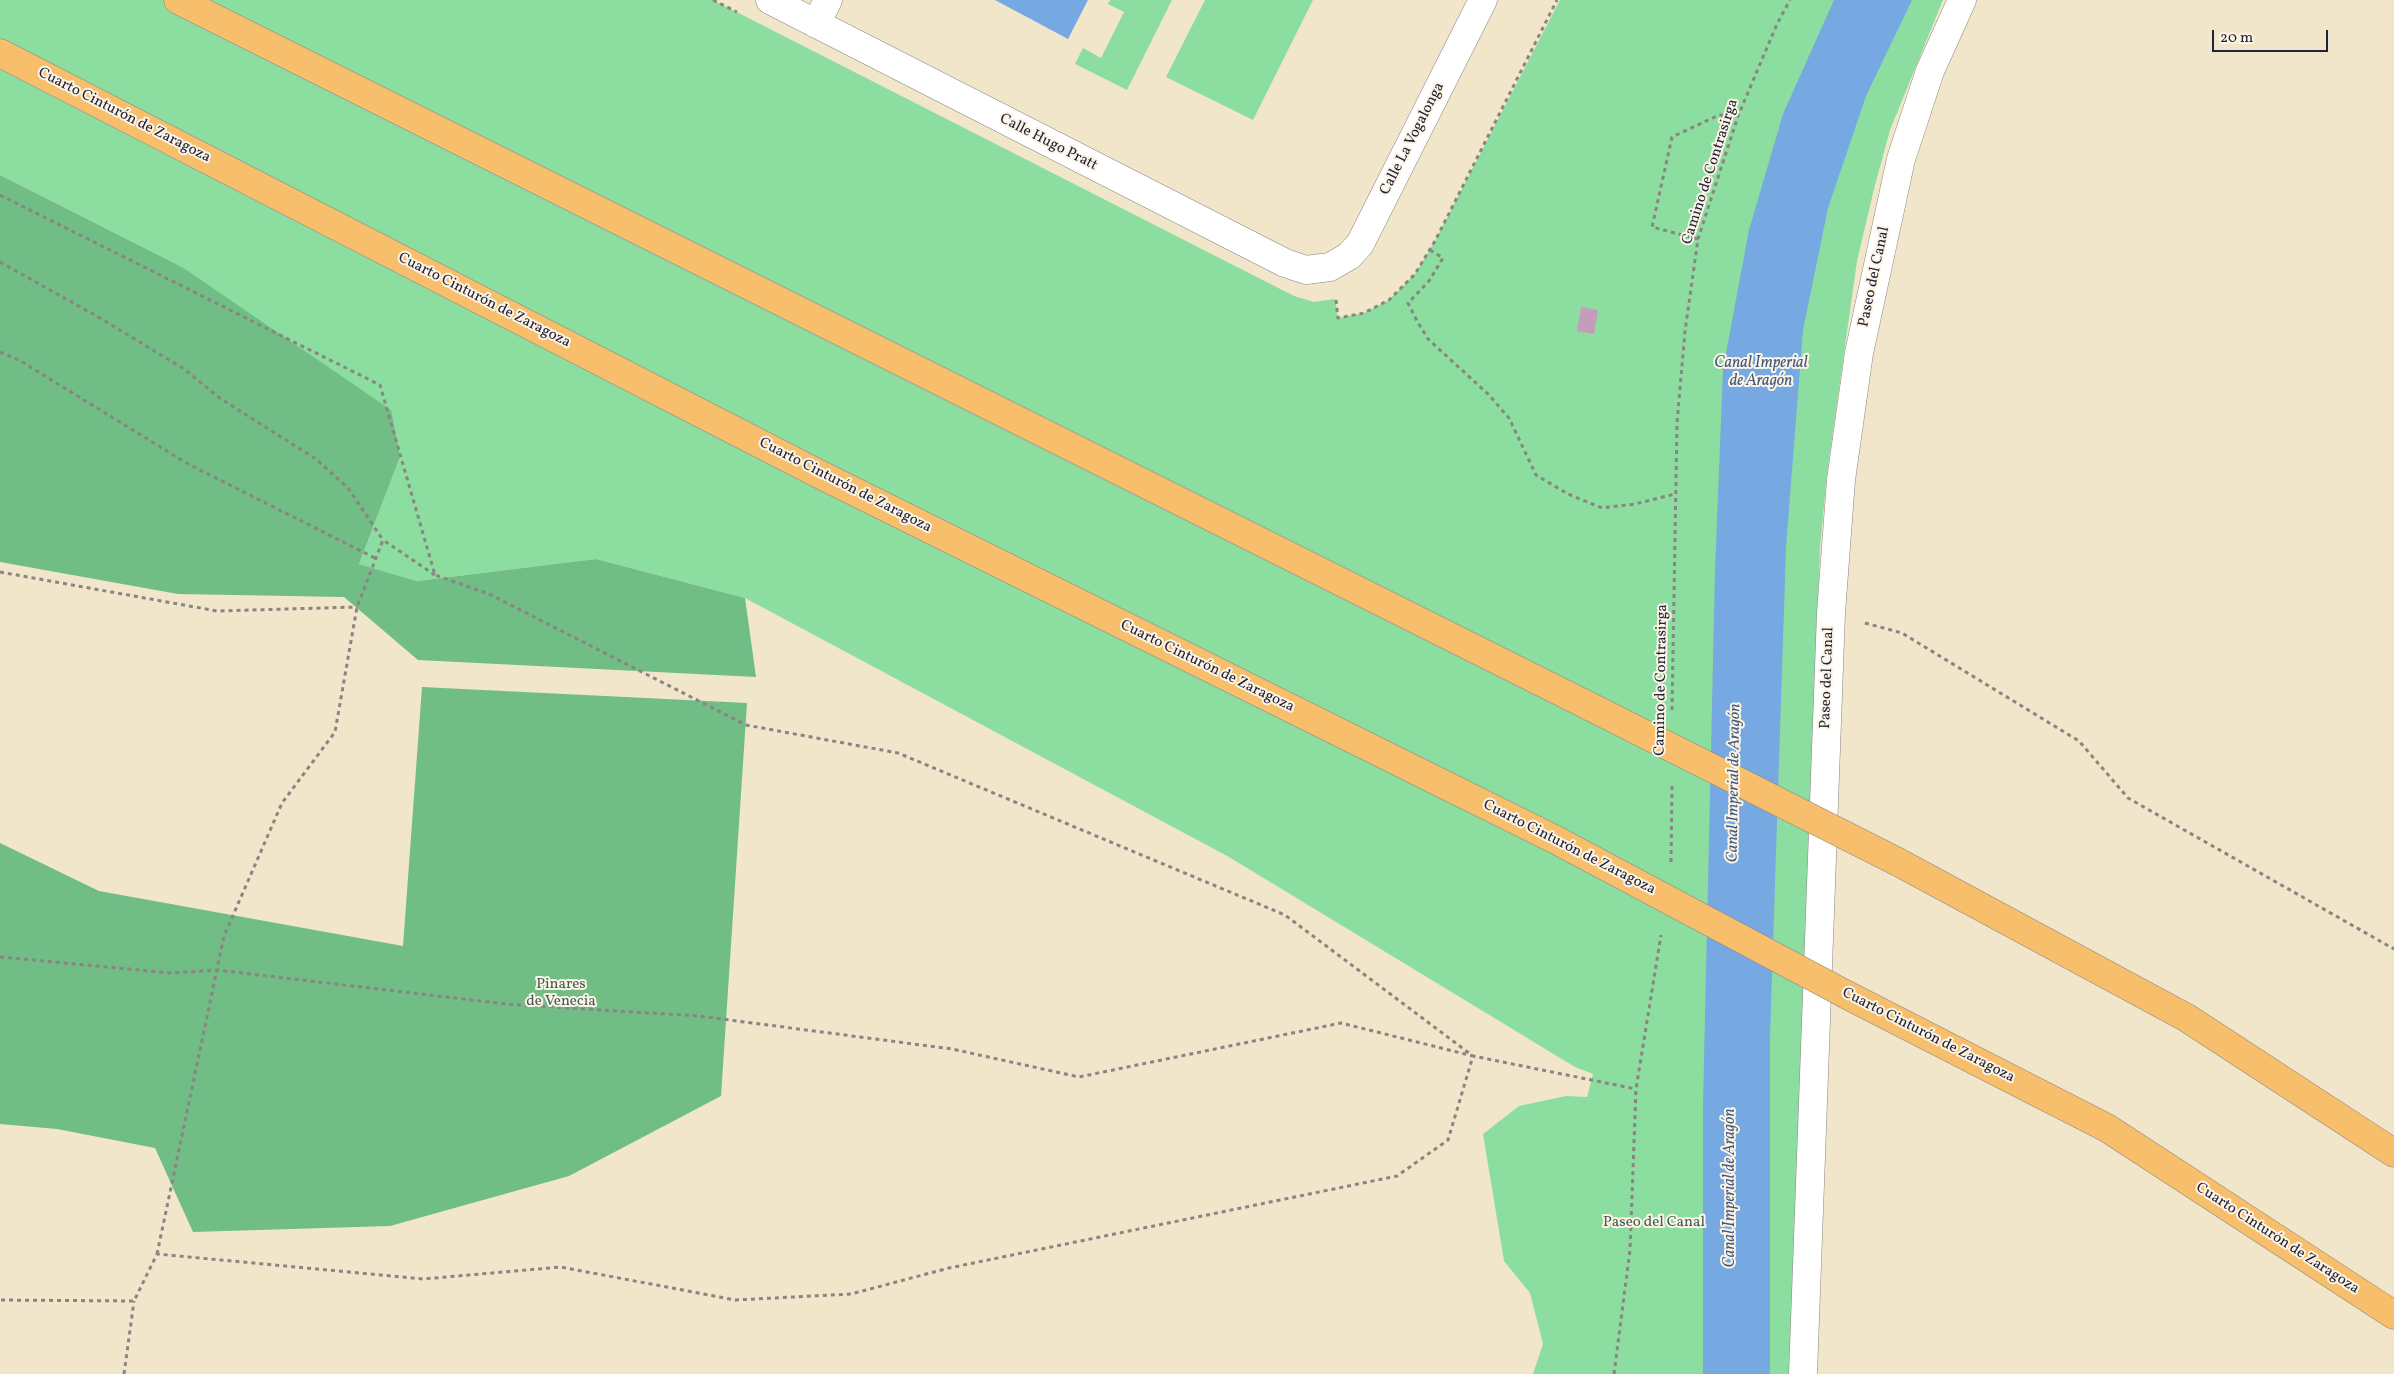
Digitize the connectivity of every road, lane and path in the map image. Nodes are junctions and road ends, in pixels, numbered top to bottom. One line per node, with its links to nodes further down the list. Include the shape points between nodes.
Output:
1 (178, 0): 36 (highway, bridge, via 1898,862 2187,1018)
2 (713, 0): 9 (path)
3 (770, 0): 10 (street, Calle Hugo Pratt)
4 (828, 0): 10 (street)
5 (1483, 0): 17 (street, Calle La Vogalonga, via 1360,244 1349,256)
6 (1557, 0): 15 (path)
7 (1790, 0): 12 (path, Camino de Contrasirga)
8 (1962, 0): 26 (street, Paseo del Canal, via 1930,71 1901,159 1859,353 1841,480)
9 (746, 17)
10 (816, 24): 17 (street, Calle Hugo Pratt, via 1285,263 1306,270)
11 (0, 53): 40 (highway, Cuarto Cinturón de Zaragoza, bridge, via 828,478 1556,840 1847,995 2107,1128)
12 (1738, 116): 14 (path, Camino de Contrasirga); 14 (path, via 1719,115 1672,137 1652,227)
13 (0, 195): 24 (path, via 380,385)
14 (1698, 239): 20 (path, Camino de Contrasirga, via 1685,331)
15 (1430, 250): 18 (path, via 1415,274 1389,300 1364,312 1338,318 1335,299); 20 (path, via 1443,258 1429,281 1408,303 1428,339 1488,394 1509,418 1536,475 1568,494 1602,508)
16 (0, 262): 21 (path, via 184,369 221,399 316,459 348,488)
17 (1330, 267)
18 (1328, 300)
19 (0, 352): 22 (path, via 19,360 188,464)
20 (1675, 494): 27 (path, Camino de Contrasirga)
21 (383, 540): 22 (path); 24 (path)
22 (375, 558): 25 (path)
23 (0, 572): 25 (path, via 217,611)
24 (435, 575): 34 (path, via 489,594 746,725 898,753 1285,915)
25 (357, 607): 33 (path, via 335,732 282,803 224,936)
26 (1831, 613): 31 (path, via 1902,633 2078,741 2128,798); 43 (street, Paseo del Canal)
27 (1672, 720)
28 (1672, 779): 29 (path)
29 (1671, 867)
30 (1663, 925): 35 (path)
31 (2394, 949)
32 (0, 957): 33 (path, via 171,973)
33 (217, 970): 34 (path, via 506,1004 699,1016 952,1049 1079,1077 1341,1023); 37 (path)
34 (1473, 1056): 35 (path); 37 (path, via 1448,1140 1397,1176 948,1268 851,1294 735,1300 561,1267 422,1279)
35 (1636, 1089): 42 (path, via 1630,1250)
36 (2394, 1153)
37 (157, 1254): 39 (path)
38 (0, 1300): 39 (path)
39 (134, 1301): 41 (path)
40 (2394, 1315)
41 (124, 1374)
42 (1614, 1374)
43 (1803, 1374)

